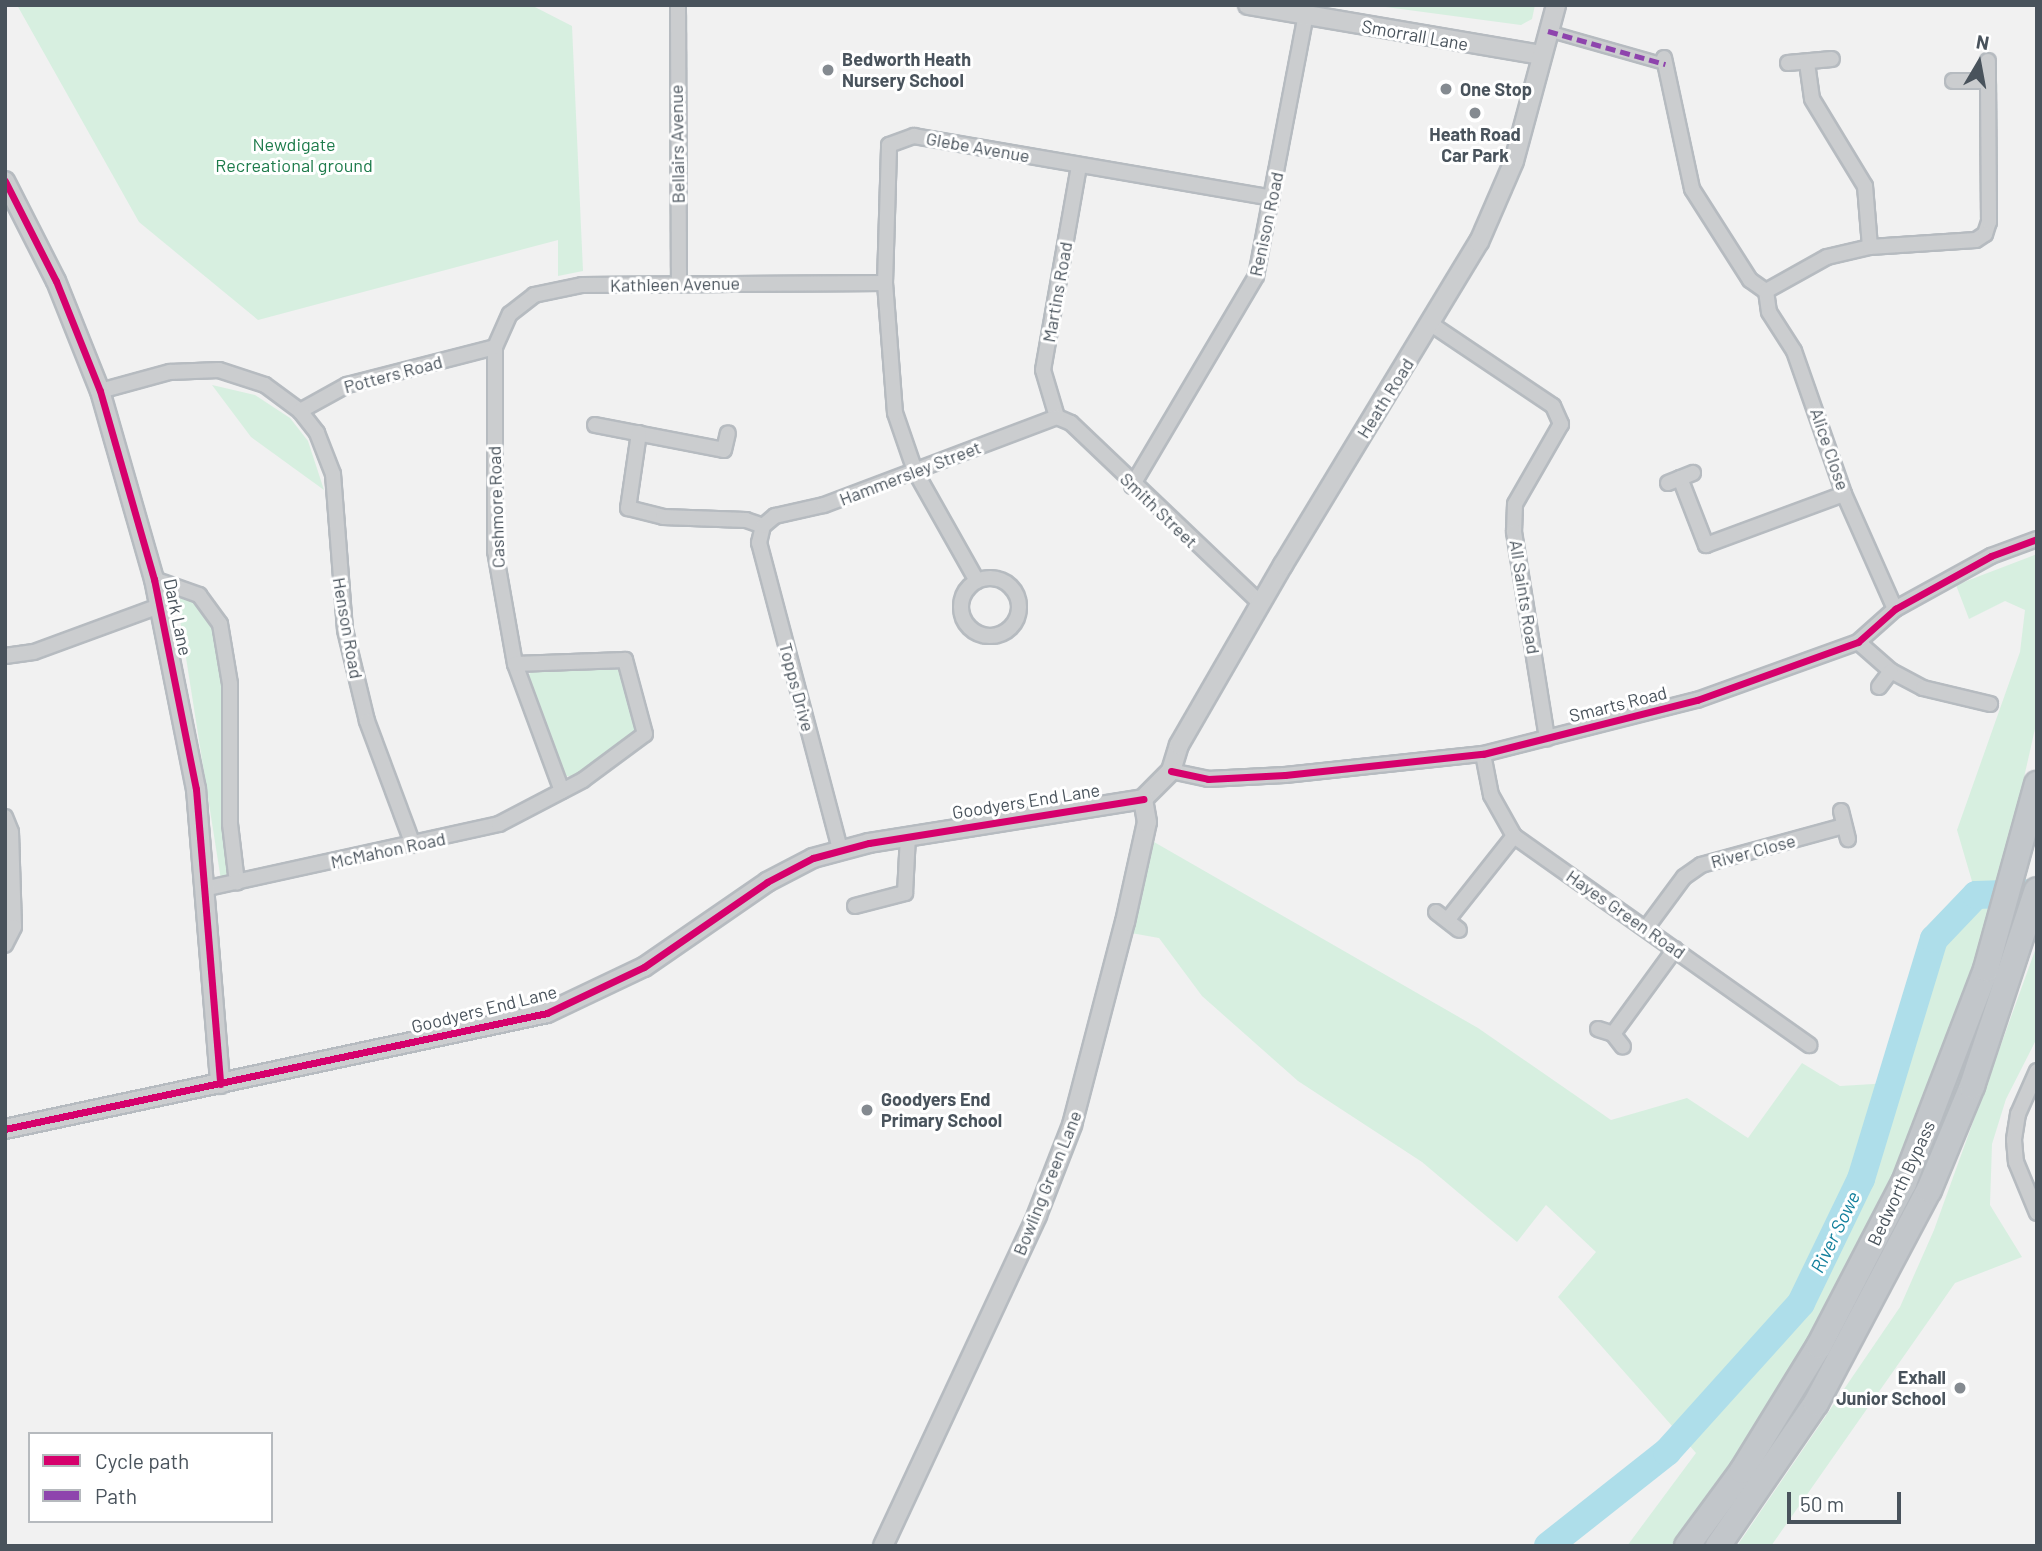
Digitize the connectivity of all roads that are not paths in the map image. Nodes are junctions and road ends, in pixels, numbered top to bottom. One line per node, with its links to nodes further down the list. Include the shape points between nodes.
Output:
1 (678, 5): 19 (street, Bellairs Avenue)
2 (1248, 5): 4 (street, Smorrall Lane)
3 (1556, 5): 5 (street, Heath Road)
4 (1306, 15): 6 (street, Smorrall Lane); 16 (street, Renison Road)
5 (1549, 31): 6 (street, Heath Road); 8 (street, Alice Close)
6 (1542, 55): 21 (street, Heath Road, via 1504,188)
7 (1832, 60): 11 (street)
8 (1664, 61): 20 (street, Alice Close, via 1692,189 1750,280)
9 (1988, 61): 13 (street)
10 (1788, 63): 11 (street)
11 (1807, 63): 17 (street, via 1812,99 1865,186)
12 (1953, 81): 13 (street)
13 (1988, 81): 17 (street, via 1988,229 1976,240)
14 (1079, 166): 16 (street, Glebe Avenue); 18 (street, Glebe Avenue, via 898,138 886,151); 25 (street, Martins Road, via 1043,370)
15 (5, 181): 23 (street, Dark Lane, via 57,281)
16 (1272, 198): 31 (street, Renison Road, via 1250,292)
17 (1870, 247): 20 (street, via 1827,257)
18 (885, 283): 19 (street, Kathleen Avenue); 29 (street, Glebe Avenue, via 889,384)
19 (679, 284): 22 (street, Kathleen Avenue, via 582,285 534,295 510,314)
20 (1766, 291): 32 (street, Alice Close, via 1769,313 1806,379)
21 (1431, 324): 37 (street, Heath Road); 46 (street, All Saints Road, via 1553,406 1561,424 1515,504 1514,532)
22 (495, 347): 24 (street, Potters Road, via 347,385); 42 (street, Cashmore Road, via 495,551)
23 (100, 391): 24 (street, via 170,372 219,370 265,385); 35 (street, Dark Lane)
24 (299, 411): 56 (street, Henson Road, via 317,433 333,474 345,630 367,721)
25 (1057, 417): 29 (street, Hammersley Street); 31 (street, Smith Street, via 1071,423)
26 (595, 425): 27 (street)
27 (639, 433): 28 (street, via 724,450); 33 (street, via 628,508 663,517 746,520)
28 (727, 433)
29 (915, 471): 33 (street, Hammersley Street, via 824,505 775,516); 36 (street, Glebe Avenue)
30 (1680, 478): 32 (street, via 1706,545)
31 (1132, 486): 37 (street, Smith Street)
32 (1844, 494): 39 (street, Alice Close)
33 (763, 526): 57 (street, Topps Drive, via 760,543)
34 (2037, 539): 39 (street, Smarts Road, via 1991,556)
35 (153, 579): 38 (street, Dark Lane); 58 (street, Dark Lane, via 198,595 220,624 230,684 230,824)
36 (976, 581): 36 (street, via 999,579 1017,594 1019,613 1004,633 984,636 965,623 961,602)
37 (1261, 604): 48 (street, Heath Road, via 1180,745)
38 (159, 606): 41 (street, via 34,652); 59 (street, Dark Lane, via 189,749)
39 (1895, 609): 40 (street, Smarts Road)
40 (1858, 642): 43 (street); 46 (street, Smarts Road, via 1697,701)
41 (5, 656)
42 (515, 664): 50 (street, Cashmore Road); 50 (street, via 616,657 631,668 645,734)
43 (1891, 671): 44 (street); 45 (street, via 1923,688)
44 (1879, 687)
45 (1990, 704)
46 (1548, 738): 47 (street, Smarts Road)
47 (1483, 754): 48 (street, Smarts Road, via 1272,776 1208,779); 55 (street, Hayes Green Road, via 1490,795)
48 (1171, 771): 51 (street)
49 (2037, 784): 75 (highway, Bedworth Bypass, via 1986,969 1939,1100 1863,1264 1742,1471)
50 (562, 791): 56 (street, McMahon Road, via 499,824)
51 (1143, 799): 54 (street, Goodyers End Lane); 74 (street, Bowling Green Lane, via 1147,822 1072,1125 1037,1215)
52 (1841, 811): 63 (street, River Close, via 1846,833 1701,866 1684,877)
53 (5, 817): 64 (street, via 11,832 14,927)
54 (908, 836): 57 (street, Goodyers End Lane); 61 (street, via 905,893)
55 (1514, 836): 62 (street); 63 (street, Hayes Green Road)
56 (413, 845): 58 (street, McMahon Road)
57 (840, 849): 71 (street, Goodyers End Lane, via 782,874 644,967 568,1005 517,1021)
58 (237, 883): 59 (street, McMahon Road)
59 (208, 888): 71 (street, Dark Lane)
60 (2037, 890): 76 (highway, Bedworth Bypass, via 2011,976 1929,1190 1816,1404)
61 (855, 906)
62 (1448, 920)
63 (1647, 927): 65 (street, Hayes Green Road)
64 (5, 944)
65 (1675, 949): 67 (street); 68 (street, Hayes Green Road)
66 (1598, 1029): 67 (street)
67 (1613, 1034): 69 (street)
68 (1809, 1045)
69 (1623, 1047)
70 (2037, 1071): 73 (street, via 2018,1114 2014,1140 2016,1162)
71 (220, 1084): 72 (street, Goodyers End Lane)
72 (5, 1129)
73 (2037, 1213)
74 (883, 1546)
75 (1687, 1546)
76 (1718, 1546)

